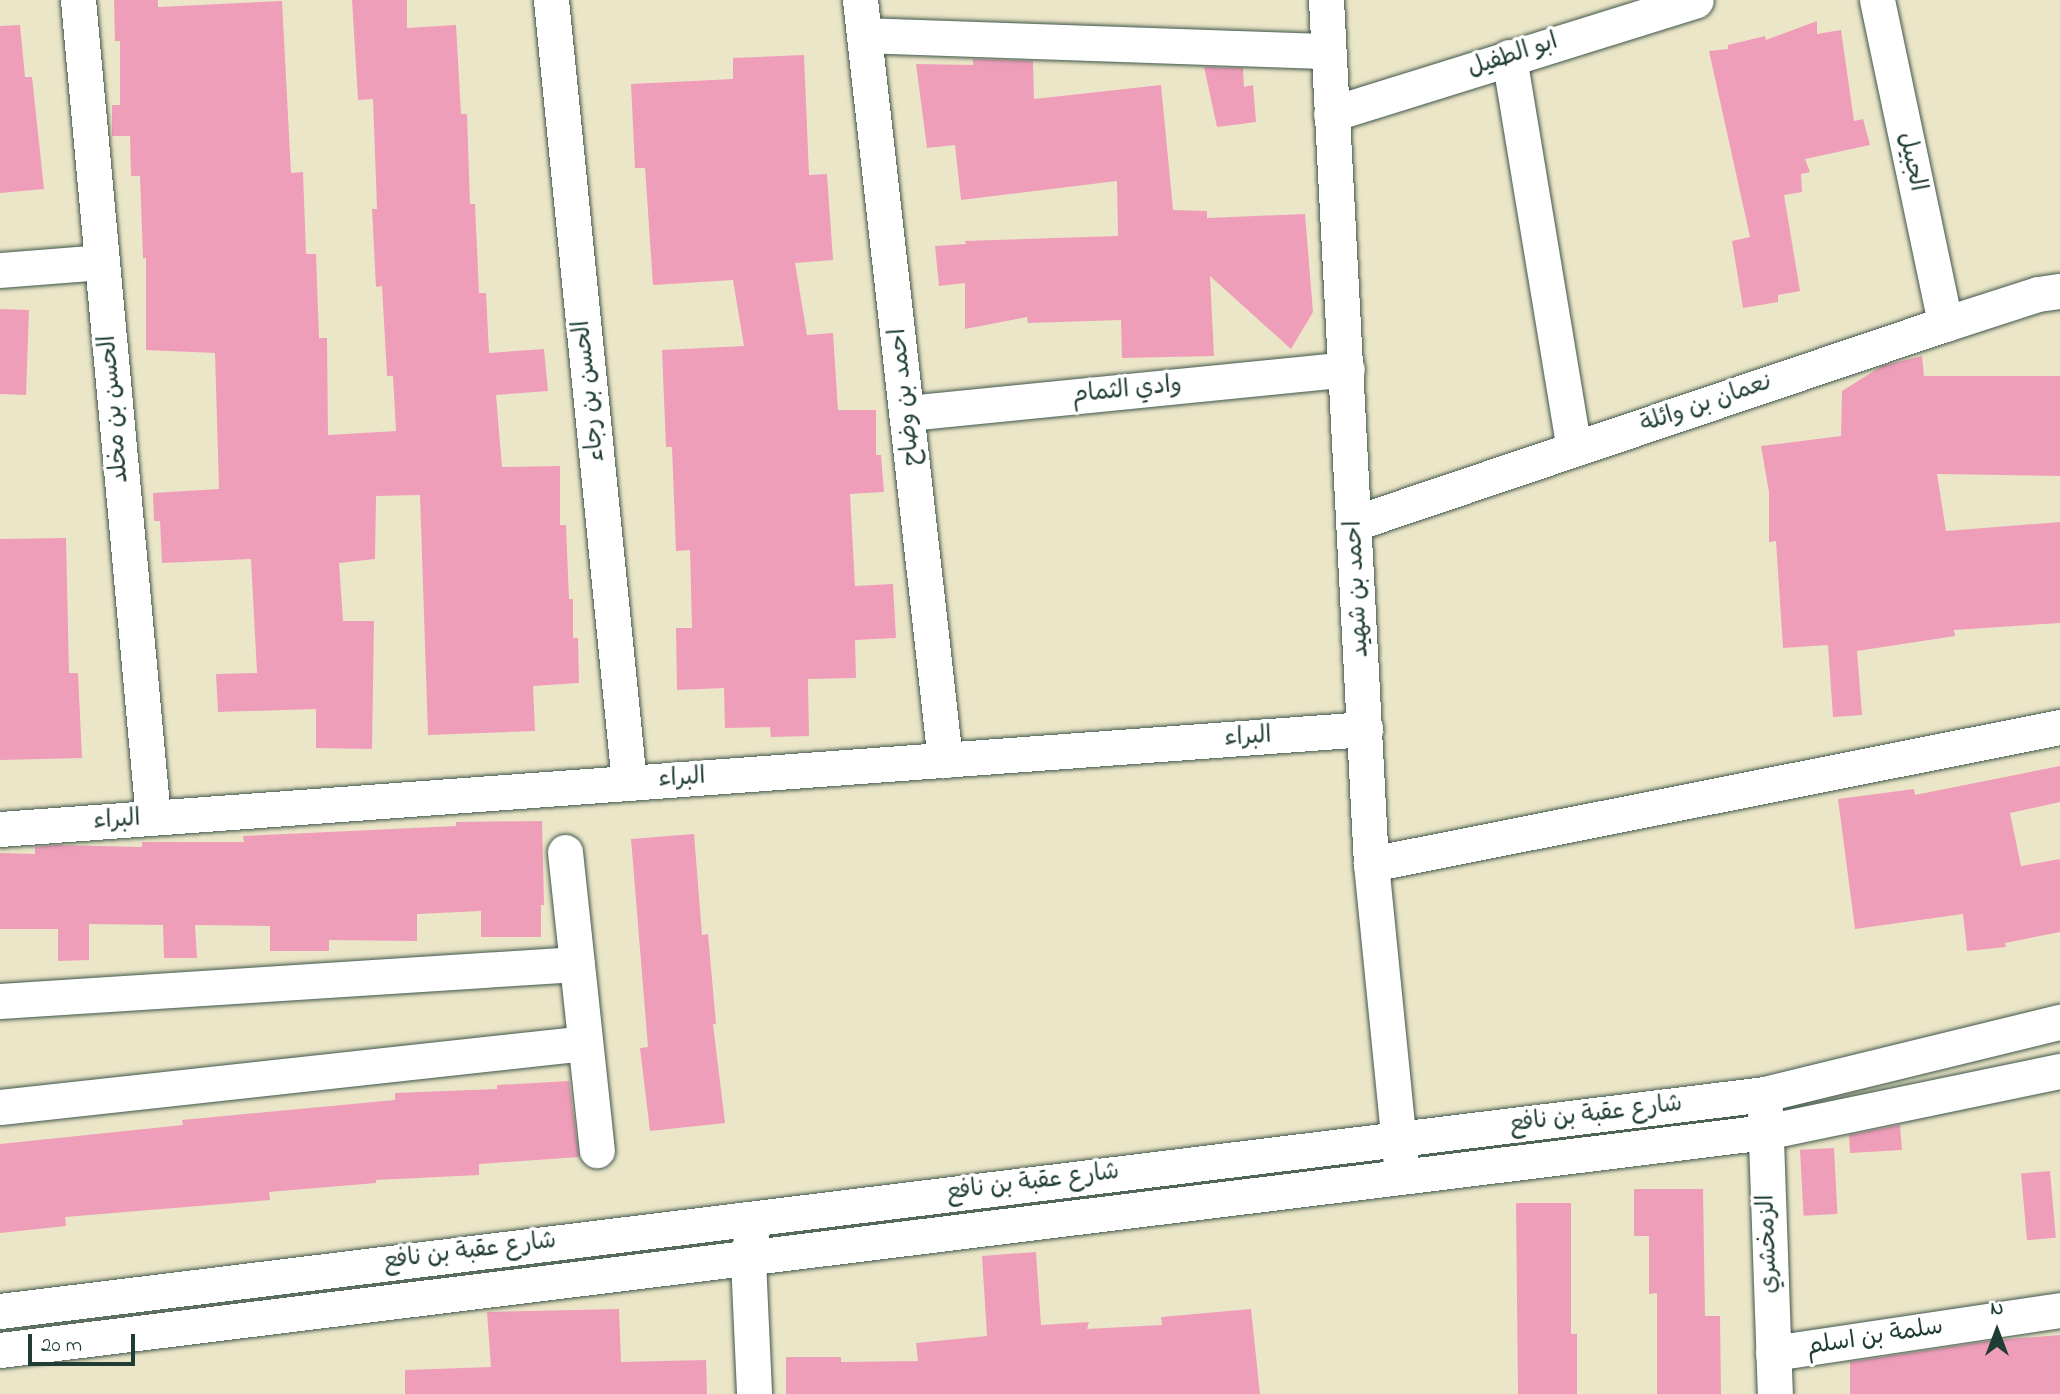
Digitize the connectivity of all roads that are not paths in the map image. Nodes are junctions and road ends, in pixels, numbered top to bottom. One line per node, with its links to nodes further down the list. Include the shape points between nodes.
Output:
1 (78, 0): 12 (street, الحسن بن مخلد)
2 (551, 0): 23 (street, الحسن بن رجاء)
3 (860, 0): 8 (street, احمد بن وضاح)
4 (1326, 0): 9 (street, احمد بن شهيد)
5 (1696, 0): 7 (street, ابو الطفيل)
6 (1877, 0): 15 (street, الجبيل)
7 (1643, 7): 10 (street, ابو الطفيل)
8 (864, 35): 9 (street); 17 (street, احمد بن وضاح)
9 (1328, 51): 11 (street, احمد بن شهيد)
10 (1509, 57): 11 (street, ابو الطفيل); 18 (street)
11 (1331, 114): 16 (street, احمد بن شهيد)
12 (101, 262): 13 (street); 24 (street, الحسن بن مخلد)
13 (0, 270)
14 (2060, 291): 15 (street, نعمان بن وائلة)
15 (1945, 324): 18 (street, نعمان بن وائلة)
16 (1347, 369): 17 (street, وادي الثمام); 19 (street, احمد بن شهيد)
17 (908, 413): 22 (street, احمد بن وضاح)
18 (1574, 449): 19 (street, نعمان بن وائلة)
19 (1355, 523): 21 (street, احمد بن شهيد)
20 (2060, 727): 27 (street)
21 (1365, 729): 22 (street, البراء); 27 (street, احمد بن شهيد)
22 (945, 760): 23 (street, البراء)
23 (629, 783): 24 (street, البراء)
24 (153, 818): 25 (street, البراء)
25 (0, 829)
26 (565, 852): 28 (street)
27 (1371, 864): 36 (street, احمد بن شهيد)
28 (577, 964): 29 (street); 31 (street)
29 (0, 1001)
30 (2060, 1022): 33 (street, شارع عقبة بن نافع)
31 (585, 1043): 34 (street); 37 (street)
32 (2060, 1071): 35 (street, شارع عقبة بن نافع)
33 (1764, 1094): 35 (street, الزمخشري); 36 (street, شارع عقبة بن نافع)
34 (0, 1107)
35 (1765, 1132): 38 (street, شارع عقبة بن نافع); 44 (street, الزمخشري)
36 (1399, 1140): 38 (street, احمد بن شهيد); 39 (street, شارع عقبة بن نافع)
37 (597, 1150)
38 (1402, 1176): 40 (street, شارع عقبة بن نافع)
39 (763, 1215): 40 (street, via 751,1236); 42 (street, شارع عقبة بن نافع)
40 (748, 1260): 43 (street, شارع عقبة بن نافع); 45 (street)
41 (2060, 1310): 44 (street, سلمة بن اسلم)
42 (0, 1311)
43 (0, 1350)
44 (1773, 1353): 46 (street, الزمخشري)
45 (754, 1394)
46 (1775, 1394)

